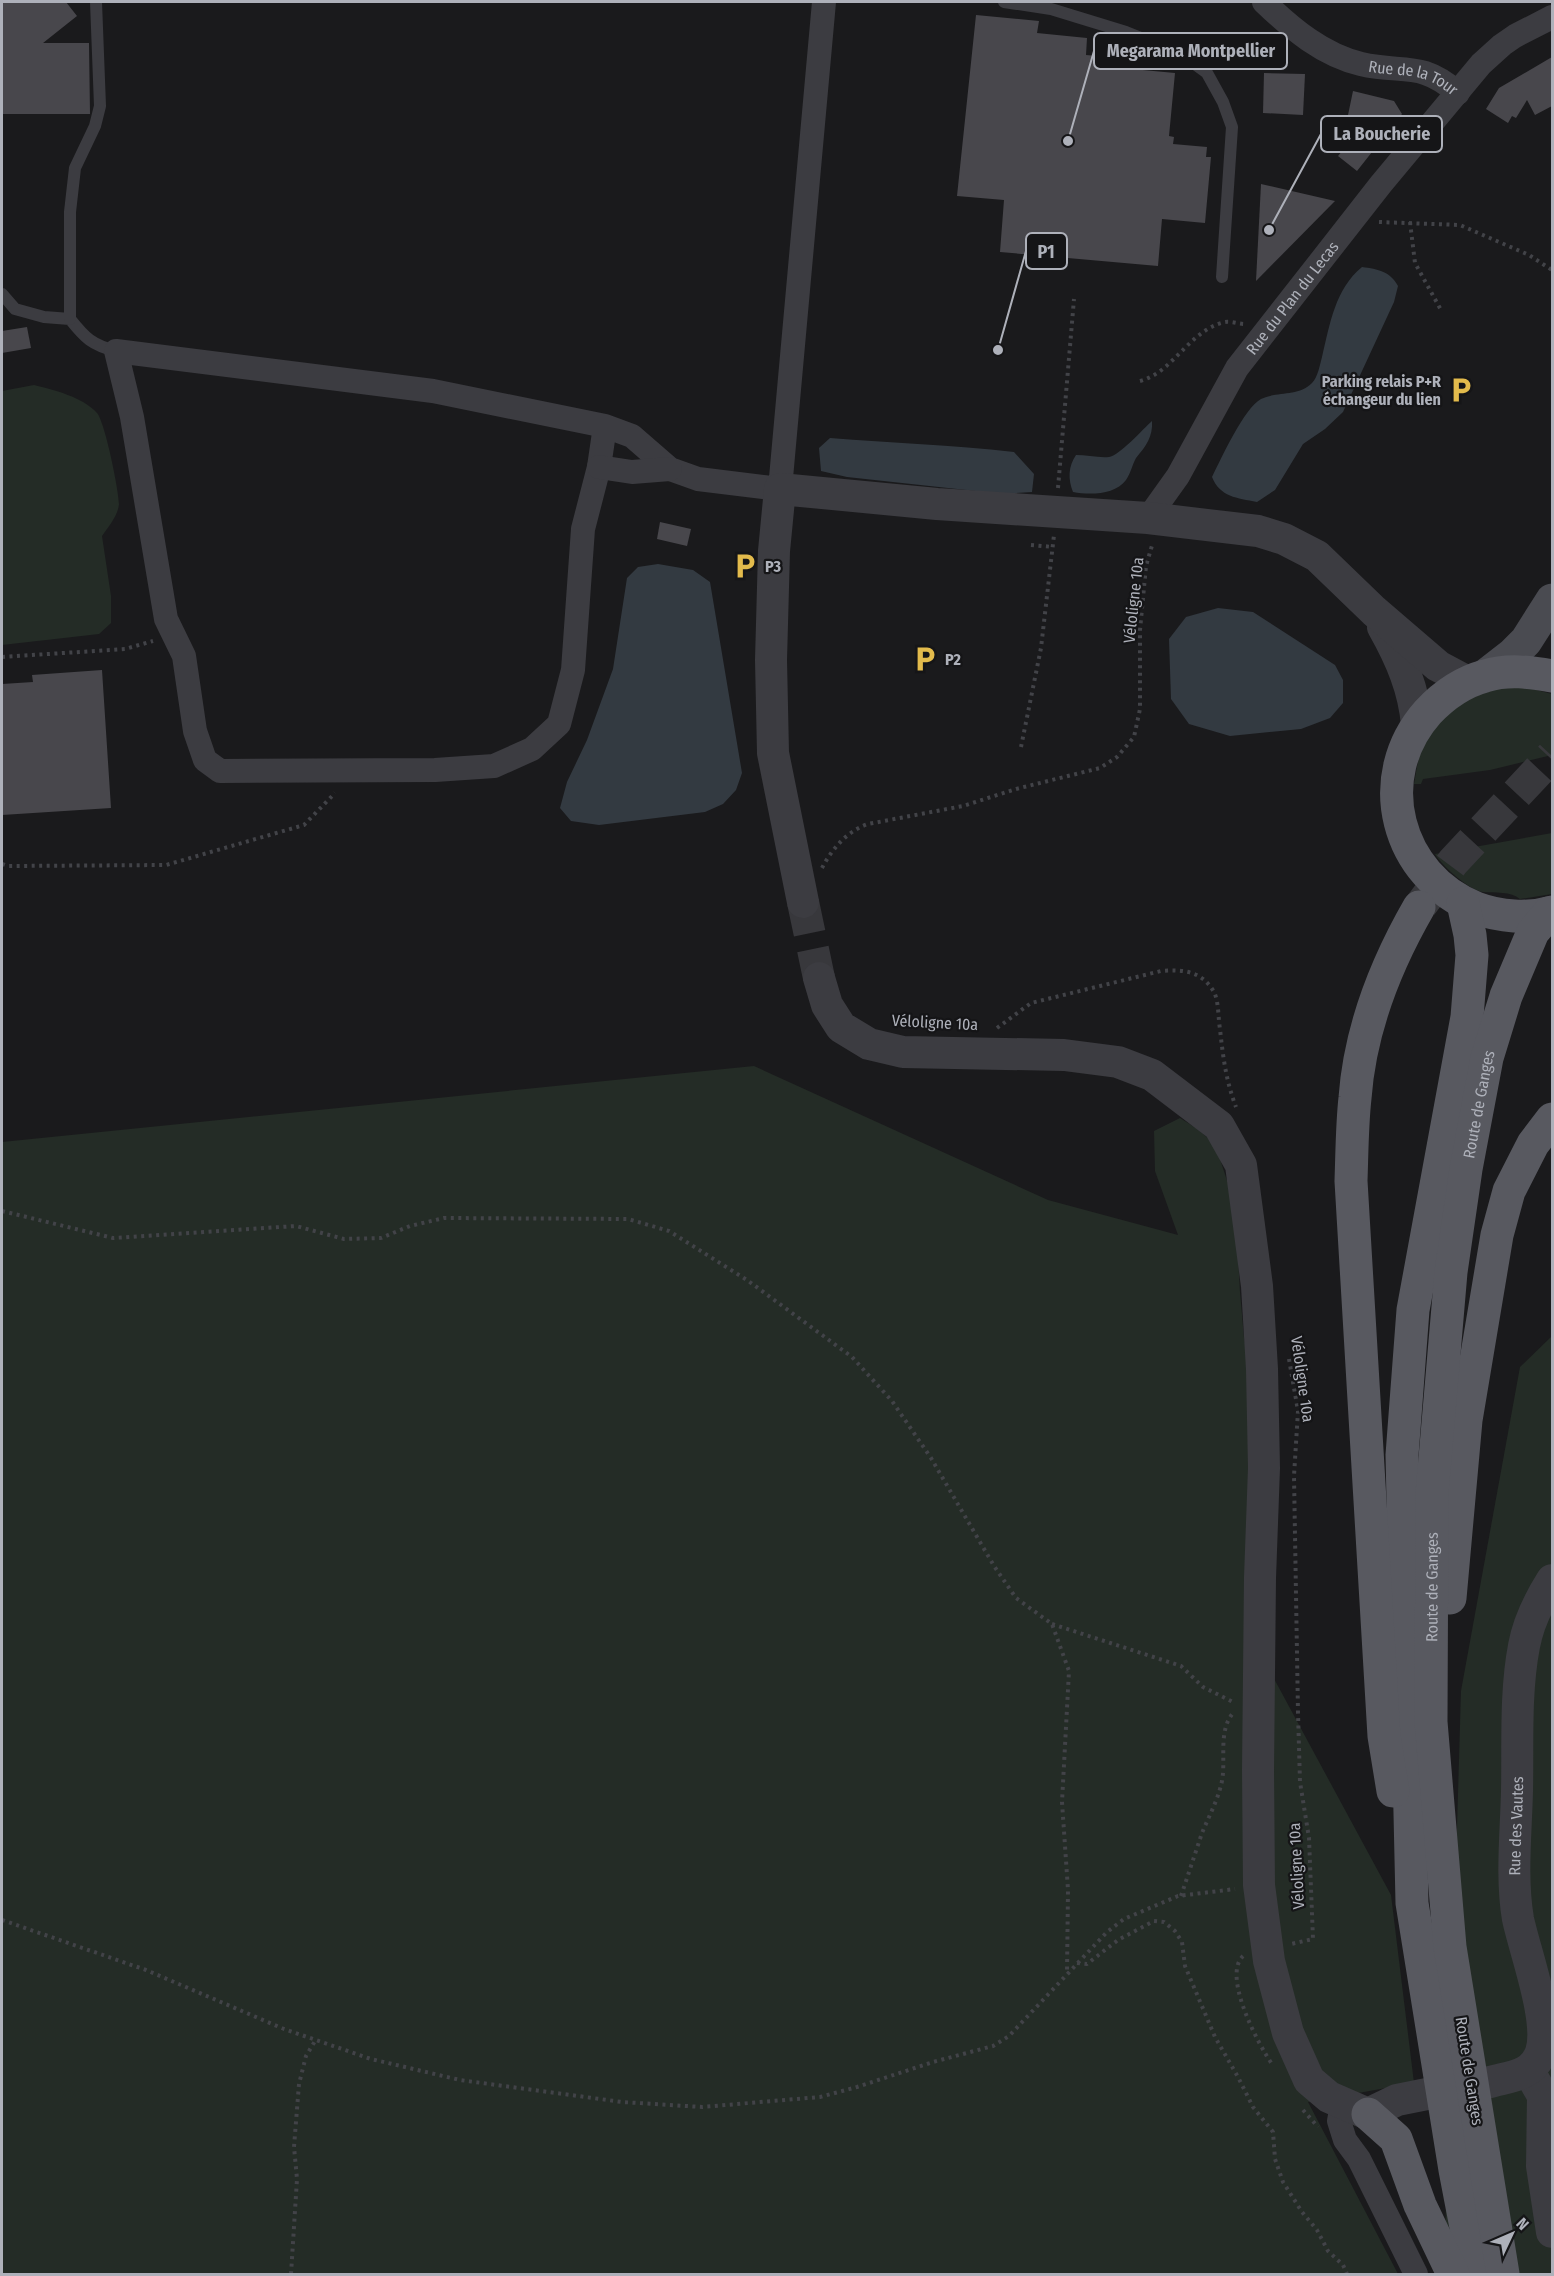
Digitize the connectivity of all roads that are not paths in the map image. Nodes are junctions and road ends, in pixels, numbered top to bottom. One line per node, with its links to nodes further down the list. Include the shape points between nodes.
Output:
1 (96, 2): 9 (lane, via 100,106 75,168 70,212)
2 (824, 2): 14 (street)
3 (1004, 2): 7 (lane, via 1051,9 1126,32 1181,54 1207,73 1232,127)
4 (1264, 2): 6 (street, Rue de la Tour, via 1315,45 1342,58 1363,65 1427,72)
5 (1552, 17): 6 (street, Rue de la Tour, via 1502,45)
6 (1458, 93): 15 (street, Rue du Plan du Lecas, via 1381,184 1237,368)
7 (1222, 277)
8 (2, 294): 9 (lane, via 15,309)
9 (70, 319): 10 (lane, via 85,337)
10 (116, 351): 11 (street, via 434,391); 12 (street, via 132,417 166,620 184,656 195,731 205,760 220,771 494,766 532,749 559,724 573,670 583,529)
11 (605, 426): 12 (street); 13 (street, via 632,436)
12 (599, 467): 13 (street, via 632,472)
13 (670, 469): 14 (street, via 698,479)
14 (780, 489): 15 (street); 21 (street, via 771,660 773,753)
15 (1155, 519): 17 (street, via 1258,531 1284,539 1317,556)
16 (1552, 600): 19 (main road, via 1513,654)
17 (1374, 611): 19 (street, via 1438,666); 20 (street, via 1414,694)
18 (1552, 676): 19 (main road, via 1521,671)
19 (1477, 678): 20 (main road, via 1439,700)
20 (1417, 725): 22 (main road, via 1402,754 1397,780 1402,831 1428,876)
21 (803, 902)
22 (1463, 903): 24 (main road, via 1505,915); 29 (main road, Route de Ganges, via 1472,955 1467,1017 1413,1310 1402,1455)
23 (1419, 907): 29 (main road, via 1382,980 1366,1031 1355,1096 1351,1181 1384,1736)
24 (1551, 912): 28 (main road, Route de Ganges, via 1533,932 1506,996 1487,1058 1466,1169 1451,1272 1432,1493)
25 (819, 978): 33 (street, via 827,1005 841,1028 868,1044 903,1052 1064,1055 1118,1062 1152,1075 1219,1126 1241,1165 1257,1286 1262,1369 1259,1885 1268,1950 1288,2033 1309,2079 1329,2097)
26 (1552, 1119): 28 (main road, via 1533,1144 1509,1191 1497,1235 1466,1420 1452,1590)
27 (1552, 1580): 30 (street, Rue des Vautes, via 1527,1634 1520,1677 1518,1917 1544,2041 1539,2058)
28 (1431, 1722): 38 (main road, Route de Ganges, via 1450,1947)
29 (1412, 1903): 37 (main road, Route de Ganges)
30 (1529, 2071): 31 (street); 34 (street, via 1544,2096 1542,2166)
31 (1490, 2082)
32 (1427, 2094): 33 (street)
33 (1355, 2109): 35 (street, via 1339,2121 1345,2140 1359,2159); 36 (main road, via 1396,2139 1420,2205)
34 (1552, 2232)
35 (1416, 2274)
36 (1453, 2274)
37 (1475, 2274)
38 (1503, 2274)

